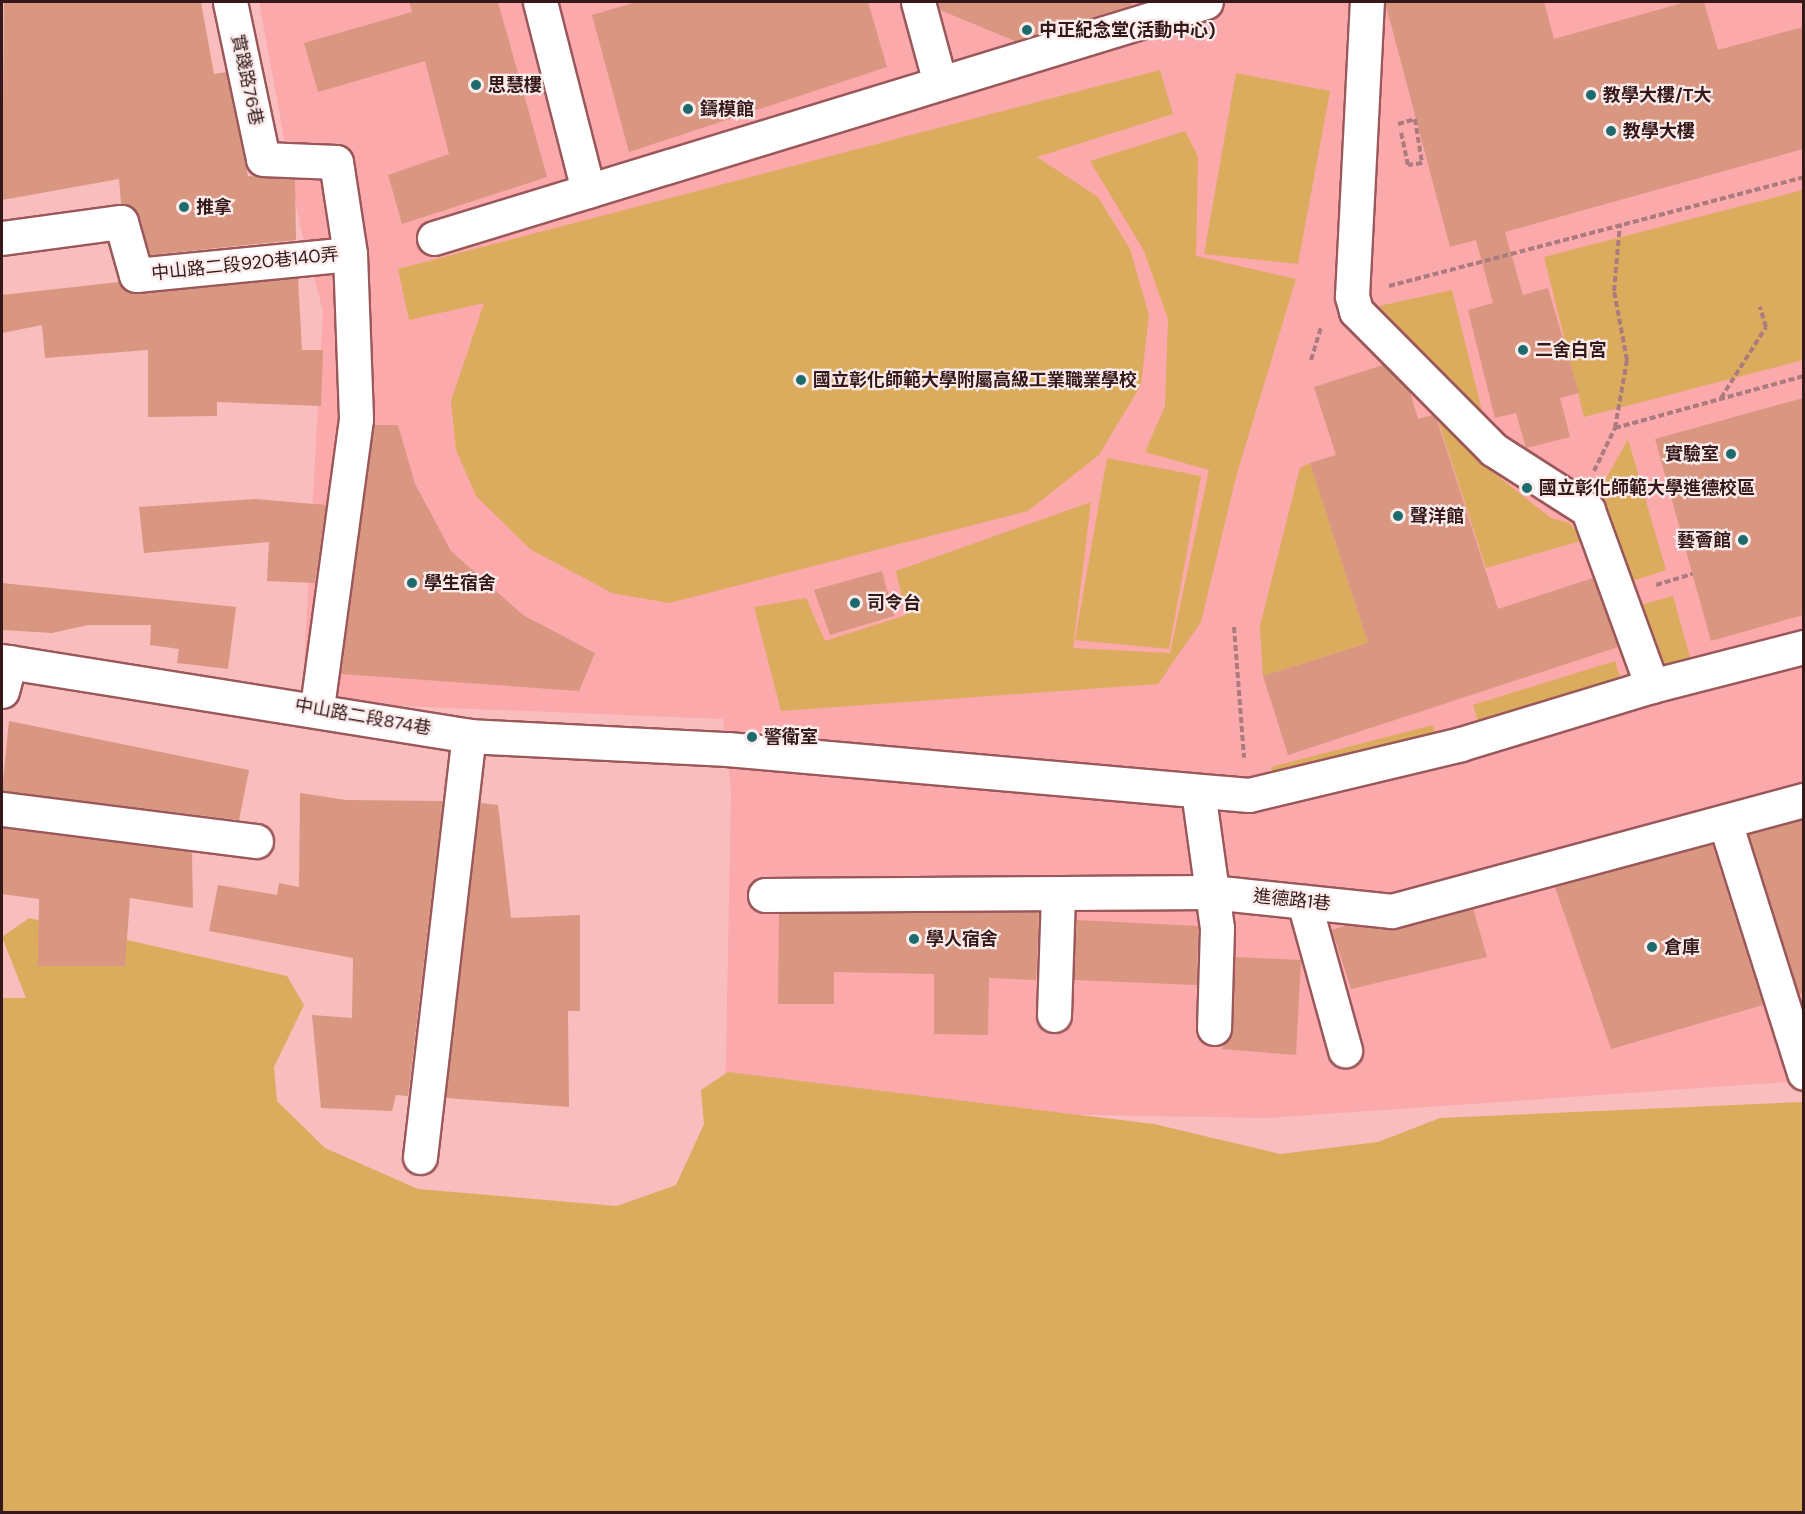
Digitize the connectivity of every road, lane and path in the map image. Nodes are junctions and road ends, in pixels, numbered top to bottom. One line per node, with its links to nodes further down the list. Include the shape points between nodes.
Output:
1 (230, 2): 13 (street, 實踐路76巷, via 263,159 336,162)
2 (540, 2): 9 (street)
3 (918, 2): 6 (street)
4 (1206, 2): 6 (street)
5 (1368, 2): 14 (street)
6 (940, 83): 9 (street)
7 (1415, 119): 7 (path, via 1399,124 1408,165 1422,163)
8 (1803, 177): 10 (path)
9 (588, 191): 12 (street)
10 (1620, 225): 14 (path); 18 (path, via 1614,291 1627,360)
11 (2, 238): 13 (street, 中山路二段920巷140弄, via 121,222 136,275)
12 (434, 238)
13 (350, 254): 24 (street, via 356,419)
14 (1352, 296): 19 (street, via 1356,311 1494,450)
15 (1760, 307): 17 (path, via 1766,327)
16 (1803, 376): 17 (path)
17 (1721, 398): 18 (path)
18 (1615, 428): 19 (path)
19 (1579, 501): 23 (street, via 1594,523)
20 (1234, 627): 27 (path, via 1236,699)
21 (1803, 647): 23 (street, 中山路二段874巷)
22 (5, 673): 24 (street, 中山路二段874巷)
23 (1652, 686): 27 (street, 中山路二段874巷, via 1461,744)
24 (317, 708): 25 (street, 中山路二段874巷)
25 (469, 736): 26 (street, 中山路二段874巷, via 727,749); 40 (street)
26 (1198, 792): 27 (street, 中山路二段874巷); 32 (street)
27 (1249, 795)
28 (1803, 800): 30 (street, 進德路1巷)
29 (2, 808): 31 (street)
30 (1725, 822): 35 (street, 進德路1巷, via 1392,911); 39 (street)
31 (256, 841)
32 (1211, 892): 34 (street, 進德路1巷); 35 (street, 進德路1巷); 37 (street, via 1217,928)
33 (765, 895): 34 (street, 進德路1巷)
34 (1058, 896): 36 (street)
35 (1304, 902): 38 (street)
36 (1054, 1016)
37 (1214, 1028)
38 (1345, 1050)
39 (1803, 1073)
40 (420, 1157)

